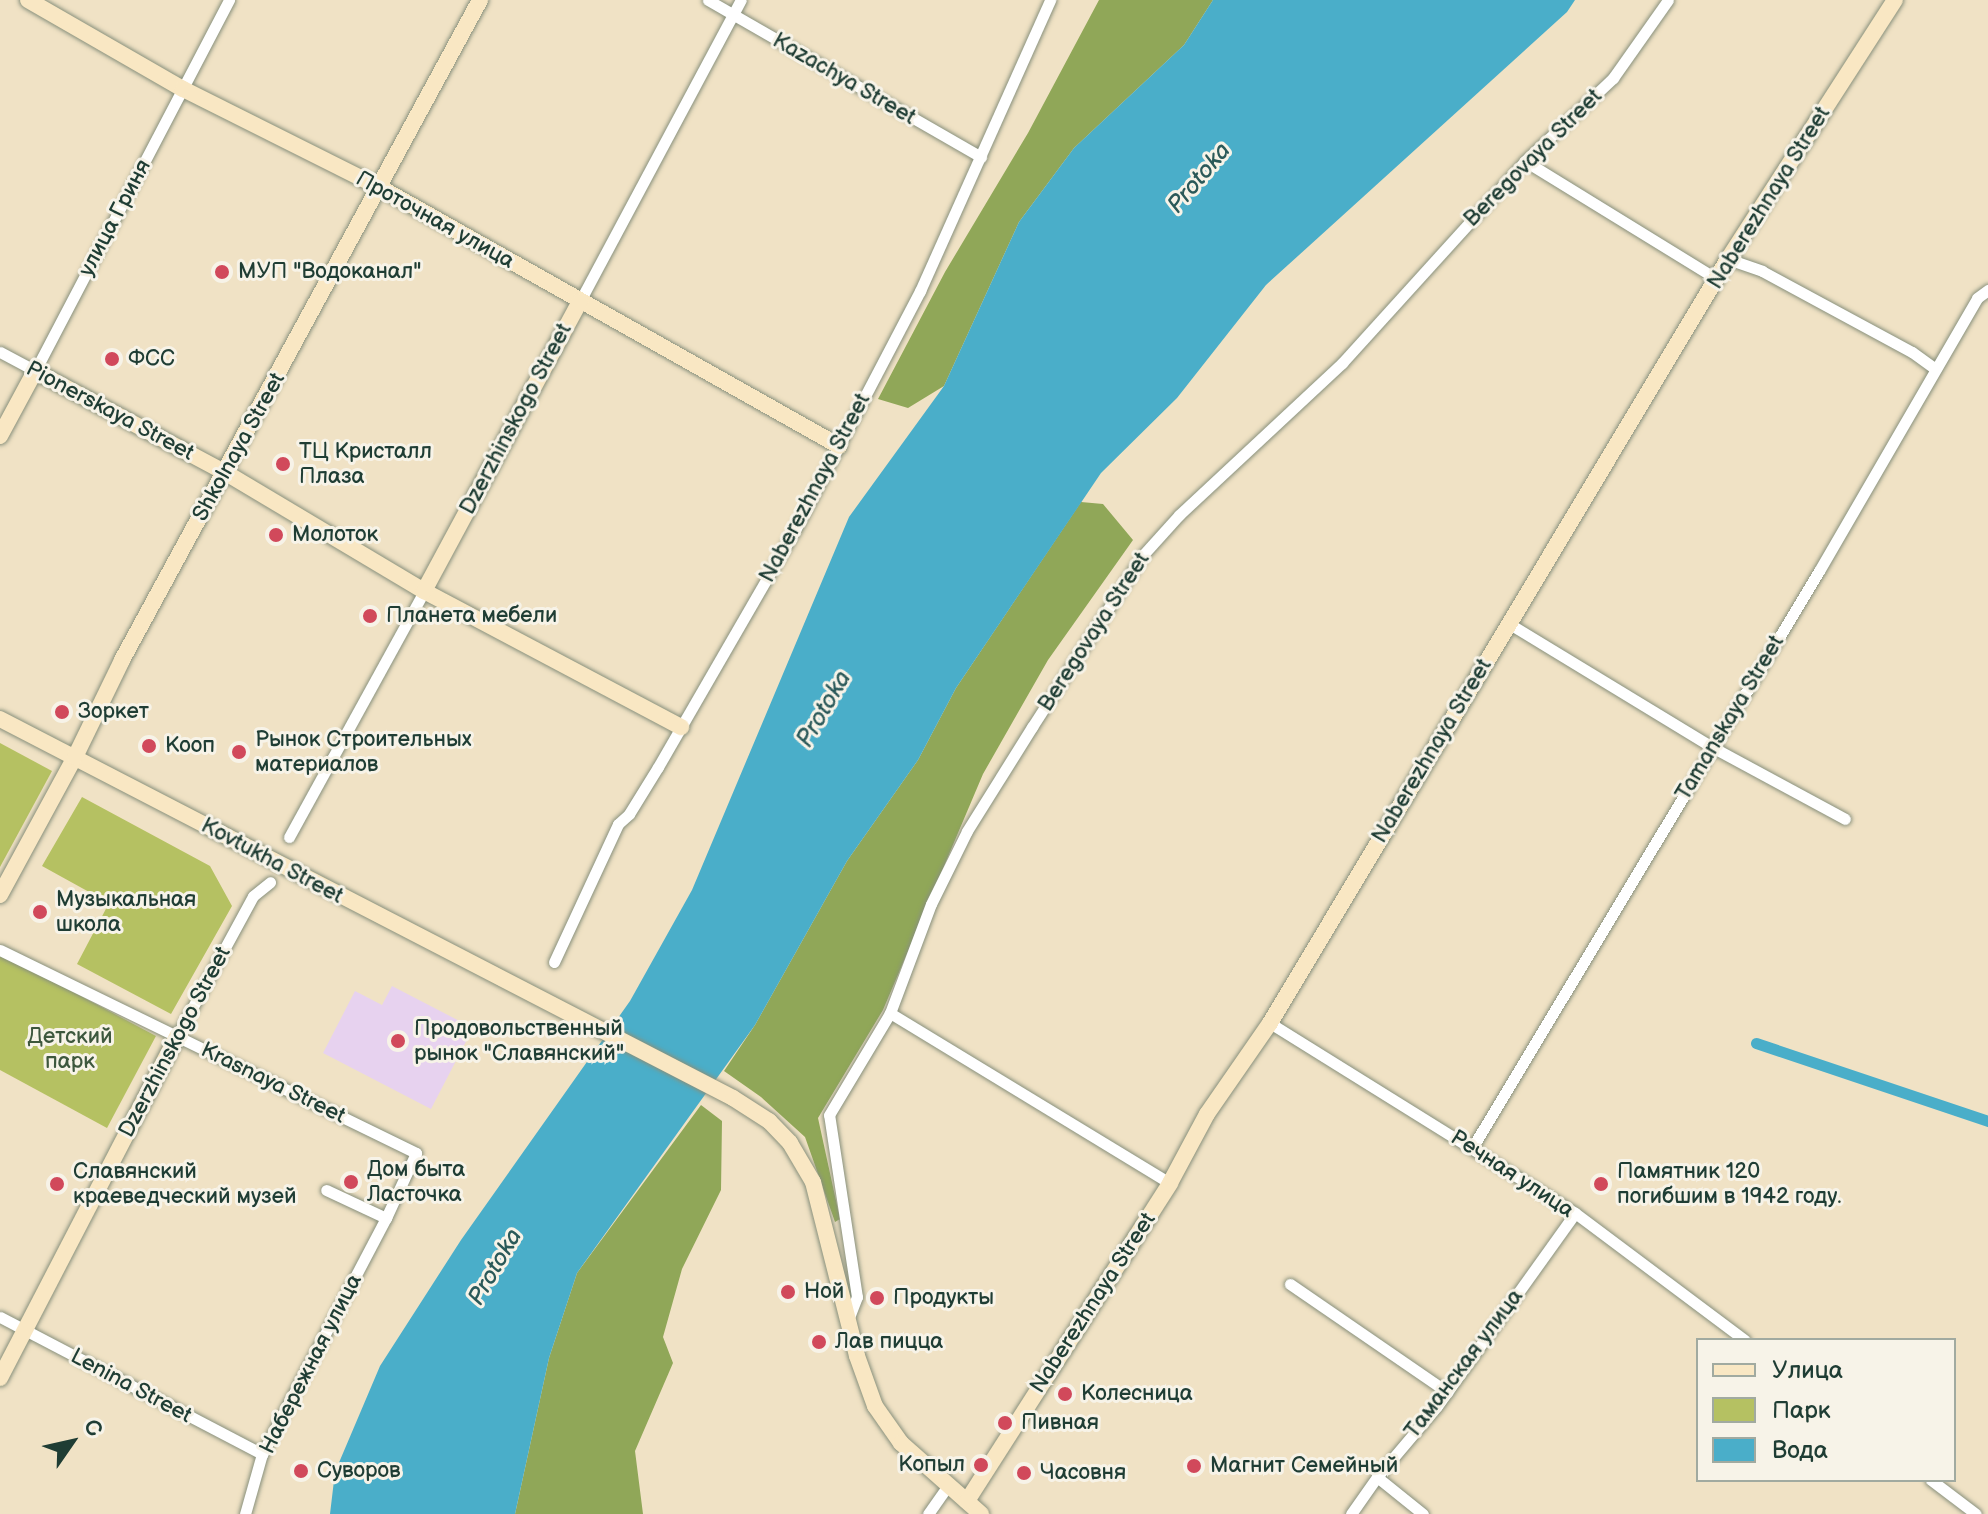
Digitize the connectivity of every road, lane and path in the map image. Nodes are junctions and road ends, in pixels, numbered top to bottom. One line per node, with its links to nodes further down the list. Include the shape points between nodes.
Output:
1 (28, 0): 10 (street, Проточная улица)
2 (229, 0): 10 (street, улица Гриня)
3 (480, 0): 13 (street, Shkolnaya Street)
4 (708, 0): 9 (street, Kazachya Street)
5 (741, 0): 9 (street, Dzerzhinskogo Street)
6 (1050, 0): 11 (street, Naberezhnaya Street)
7 (1668, 0): 12 (street, Beregovaya Street, via 1613,78)
8 (1895, 0): 14 (street, Naberezhnaya Street)
9 (733, 16): 11 (street, Kazachya Street); 17 (street, Dzerzhinskogo Street)
10 (183, 89): 13 (street, Проточная улица); 20 (street, улица Гриня)
11 (981, 157): 22 (street, Naberezhnaya Street, via 920,291)
12 (1525, 161): 15 (street); 36 (street, Beregovaya Street, via 1342,363 1142,556 967,831 931,904)
13 (379, 187): 17 (street, Проточная улица); 23 (street, Shkolnaya Street)
14 (1728, 259): 15 (street, Naberezhnaya Street); 19 (street, via 1762,271)
15 (1717, 279): 25 (street, Naberezhnaya Street)
16 (1988, 290): 19 (street, Tamanskaya Street, via 1977,298)
17 (580, 301): 22 (street, Проточная улица); 24 (street, Dzerzhinskogo Street)
18 (0, 352): 20 (street, Pionerskaya Street)
19 (1935, 369): 28 (street, Tamanskaya Street)
20 (35, 371): 21 (street, улица Гриня); 23 (street, Pionerskaya Street)
21 (0, 436)
22 (839, 446): 27 (street, Naberezhnaya Street)
23 (226, 473): 24 (street, Pionerskaya Street); 29 (street, Shkolnaya Street, via 122,660)
24 (424, 591): 27 (street, Pionerskaya Street); 31 (street, Dzerzhinskogo Street)
25 (1508, 623): 28 (street); 37 (street, Naberezhnaya Street)
26 (0, 719): 29 (street, Kovtukha Street)
27 (681, 727): 35 (street, Naberezhnaya Street, via 618,824)
28 (1712, 747): 30 (street); 39 (street, Tamanskaya Street)
29 (75, 757): 33 (street, Shkolnaya Street); 47 (street, Kovtukha Street, via 769,1121 803,1162 820,1202)
30 (1845, 819)
31 (289, 837)
32 (270, 882): 38 (street, Dzerzhinskogo Street, via 253,896)
33 (0, 895)
34 (0, 950): 38 (street, Krasnaya Street)
35 (554, 962)
36 (890, 1013): 41 (street); 47 (street, Beregovaya Street, via 829,1115 857,1297)
37 (1270, 1023): 39 (street, Речная улица); 41 (street, Naberezhnaya Street, via 1207,1114)
38 (177, 1036): 40 (street, Krasnaya Street); 48 (street, Dzerzhinskogo Street)
39 (1472, 1148): 43 (street, Речная улица)
40 (416, 1153): 44 (street, Набережная улица)
41 (1170, 1183): 56 (street, Naberezhnaya Street)
42 (326, 1190): 44 (street)
43 (1575, 1213): 49 (street, Речная улица); 51 (street, Таманская улица)
44 (386, 1218): 52 (street, Набережная улица)
45 (1290, 1284): 51 (street)
46 (0, 1317): 48 (street, Lenina Street)
47 (848, 1320): 55 (street, via 865,1380 885,1423)
48 (25, 1331): 50 (street, Dzerzhinskogo Street); 52 (street, Lenina Street)
49 (1742, 1338)
50 (0, 1378)
51 (1447, 1392): 53 (street, Таманская улица)
52 (262, 1454): 57 (street, Набережная улица)
53 (1377, 1477): 60 (street, Таманская улица); 61 (street)
54 (1934, 1482): 62 (street)
55 (948, 1485): 56 (street); 58 (street)
56 (967, 1501): 59 (street)
57 (245, 1514)
58 (928, 1514)
59 (981, 1514)
60 (1351, 1514)
61 (1423, 1514)
62 (1976, 1514)

